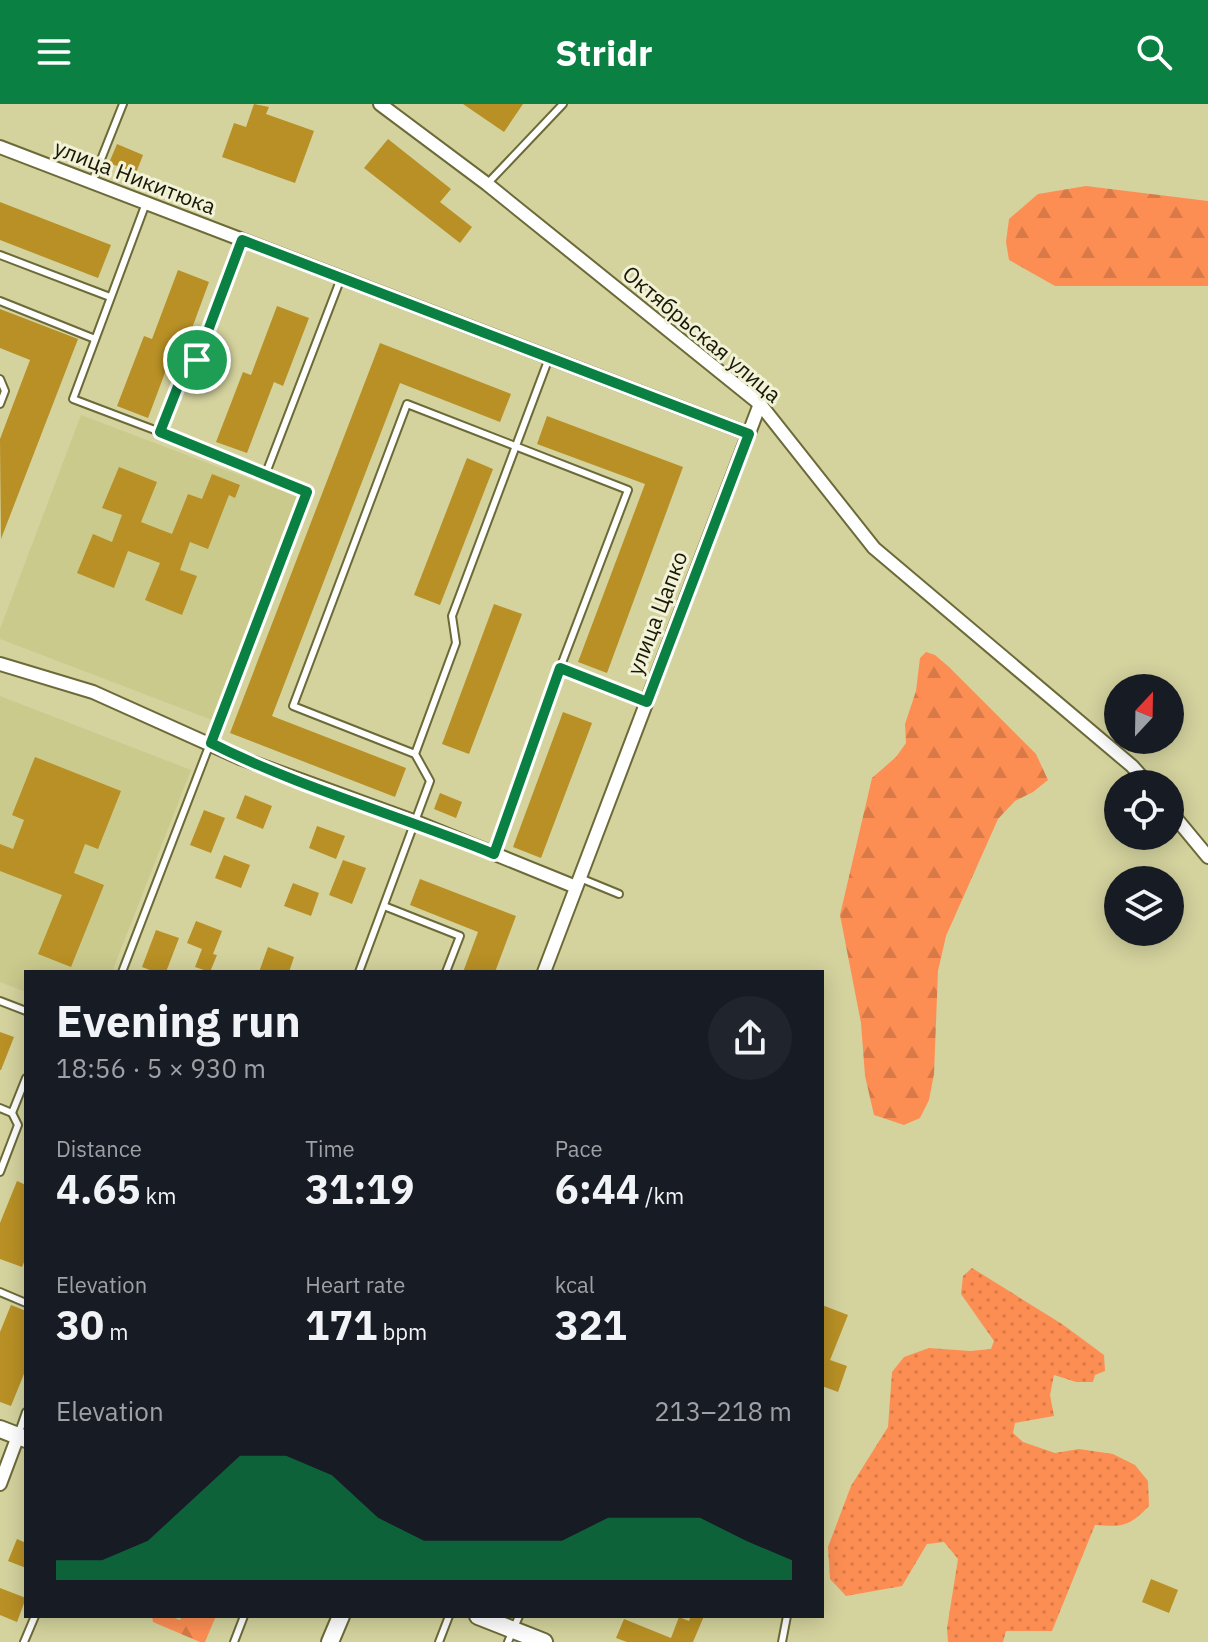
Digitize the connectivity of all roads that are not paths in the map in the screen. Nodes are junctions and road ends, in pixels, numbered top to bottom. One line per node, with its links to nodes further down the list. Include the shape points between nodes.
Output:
1 (123, 104): 5 (lane)
2 (380, 104): 6 (street, Октябрьская улица)
3 (563, 104): 6 (lane)
4 (0, 147): 5 (street, улица Никитюка)
5 (92, 182): 7 (street, улица Никитюка)
6 (487, 184): 17 (street, Октябрьская улица)
7 (146, 203): 8 (street, улица Никитюка); 11 (lane)
8 (242, 240): 10 (street, улица Никитюка); 18 (lane, via 197,360 186,366)
9 (0, 255): 11 (lane)
10 (341, 278): 14 (street, улица Никитюка); 21 (lane)
11 (110, 297): 13 (lane)
12 (0, 301): 13 (lane)
13 (95, 339): 18 (lane, via 73,399)
14 (549, 358): 19 (street, улица Никитюка); 20 (lane)
15 (0, 379): 16 (lane, via 5,391)
16 (0, 404)
17 (760, 404): 19 (street, улица Цапко); 27 (street, Октябрьская улица, via 874,548)
18 (160, 432): 21 (lane)
19 (749, 434): 24 (street, улица Цапко)
20 (516, 447): 23 (lane, via 628,490); 26 (lane, via 452,616 456,643); 26 (lane, via 407,404 293,706)
21 (266, 473): 25 (lane, via 307,492)
22 (0, 664): 25 (street, via 93,692)
23 (560, 668): 24 (lane); 30 (lane)
24 (647, 702): 32 (street, улица Цапко)
25 (211, 743): 28 (street); 35 (lane)
26 (415, 754): 28 (lane, via 430,781)
27 (1136, 770)
28 (416, 822): 30 (street); 34 (lane)
29 (1184, 828): 31 (street)
30 (494, 854): 32 (street)
31 (1208, 857)
32 (578, 882): 33 (lane); 38 (street, улица Цапко)
33 (619, 894)
34 (384, 906): 36 (lane); 37 (lane, via 460,936)
35 (123, 970)
36 (360, 970)
37 (447, 970)
38 (545, 970)
39 (0, 1001): 40 (lane)
40 (24, 1010)
41 (24, 1083): 43 (lane)
42 (0, 1108): 43 (lane)
43 (12, 1113): 44 (lane, via 18,1125)
44 (0, 1172)
45 (0, 1292): 46 (lane)
46 (24, 1302)
47 (0, 1429): 48 (street)
48 (22, 1438): 49 (street)
49 (0, 1484)
50 (34, 1618): 57 (lane)
51 (243, 1618): 58 (lane)
52 (340, 1618): 59 (street)
53 (448, 1618): 60 (lane)
54 (484, 1618): 56 (street)
55 (787, 1618): 62 (lane)
56 (514, 1629): 61 (street)
57 (24, 1642)
58 (234, 1642)
59 (330, 1642)
60 (439, 1642)
61 (544, 1642)
62 (782, 1642)

